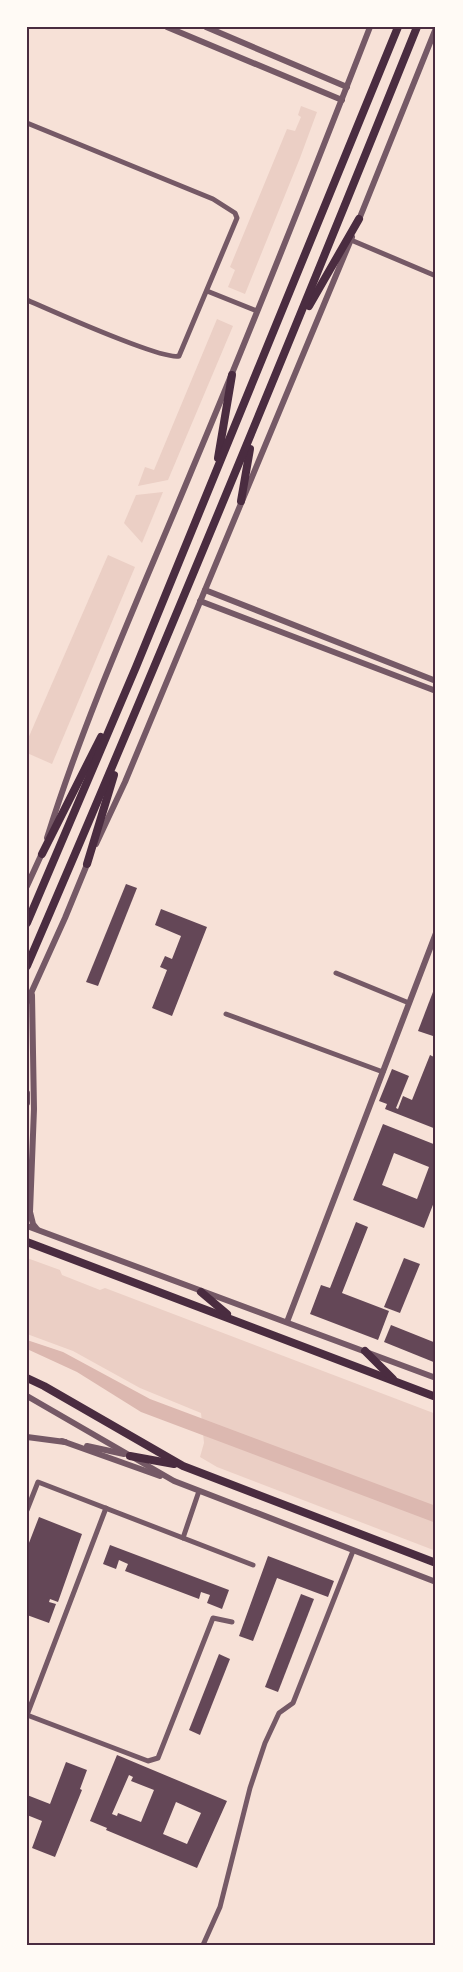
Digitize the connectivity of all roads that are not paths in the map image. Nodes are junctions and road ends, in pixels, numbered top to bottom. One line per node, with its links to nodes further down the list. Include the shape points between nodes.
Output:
1 (167, 27): 8 (street)
2 (206, 27): 7 (street)
3 (370, 27): 7 (street)
4 (398, 27): 19 (highway)
5 (417, 27): 16 (highway)
6 (436, 28): 10 (street)
7 (347, 87): 8 (street)
8 (342, 100): 15 (street)
9 (27, 123): 13 (street, via 213,199 235,213 237,218)
10 (359, 219): 11 (street); 16 (highway)
11 (351, 240): 12 (street); 20 (street)
12 (436, 276)
13 (207, 291): 14 (street, via 181,354 174,357); 15 (street)
14 (27, 300)
15 (257, 311): 17 (street)
16 (293, 335): 18 (highway)
17 (232, 375): 19 (highway); 27 (street, via 90,714)
18 (253, 434): 20 (highway); 26 (highway)
19 (216, 474): 23 (highway)
20 (241, 501): 21 (street)
21 (205, 590): 22 (street); 24 (street)
22 (200, 601): 25 (street); 28 (street)
23 (136, 667): 27 (highway); 30 (highway)
24 (436, 681)
25 (436, 691)
26 (127, 736): 28 (highway); 32 (highway)
27 (42, 854): 29 (street)
28 (87, 864): 34 (street)
29 (27, 886)
30 (27, 923)
31 (436, 933): 36 (street)
32 (27, 966)
33 (336, 973): 36 (street)
34 (32, 990): 35 (street); 42 (street, via 34,1108 30,1212)
35 (27, 1002)
36 (409, 1003): 38 (street)
37 (226, 1014): 38 (street)
38 (383, 1072): 46 (street)
39 (27, 1092): 40 (street)
40 (27, 1103)
41 (27, 1226): 42 (street)
42 (37, 1230): 44 (street)
43 (27, 1242): 45 (highway)
44 (201, 1292): 45 (highway); 46 (street)
45 (232, 1318): 50 (highway)
46 (287, 1322): 47 (street)
47 (365, 1351): 49 (street); 50 (highway)
48 (27, 1378): 56 (highway)
49 (436, 1378)
50 (396, 1382): 52 (highway)
51 (27, 1396): 55 (street)
52 (436, 1397)
53 (27, 1437): 54 (street)
54 (62, 1441): 55 (street); 57 (street)
55 (130, 1455): 56 (highway); 57 (street)
56 (183, 1466): 63 (highway)
57 (174, 1481): 58 (street)
58 (199, 1491): 61 (street); 62 (street)
59 (106, 1508): 60 (street, via 39,1482); 61 (street); 66 (street, via 27,1715 148,1761 158,1758 213,1618)
60 (27, 1510)
61 (183, 1538): 64 (street)
62 (353, 1551): 65 (street); 67 (street, via 293,1703 279,1713 265,1743 220,1906)
63 (436, 1563)
64 (253, 1565)
65 (436, 1582)
66 (232, 1622)
67 (203, 1945)

